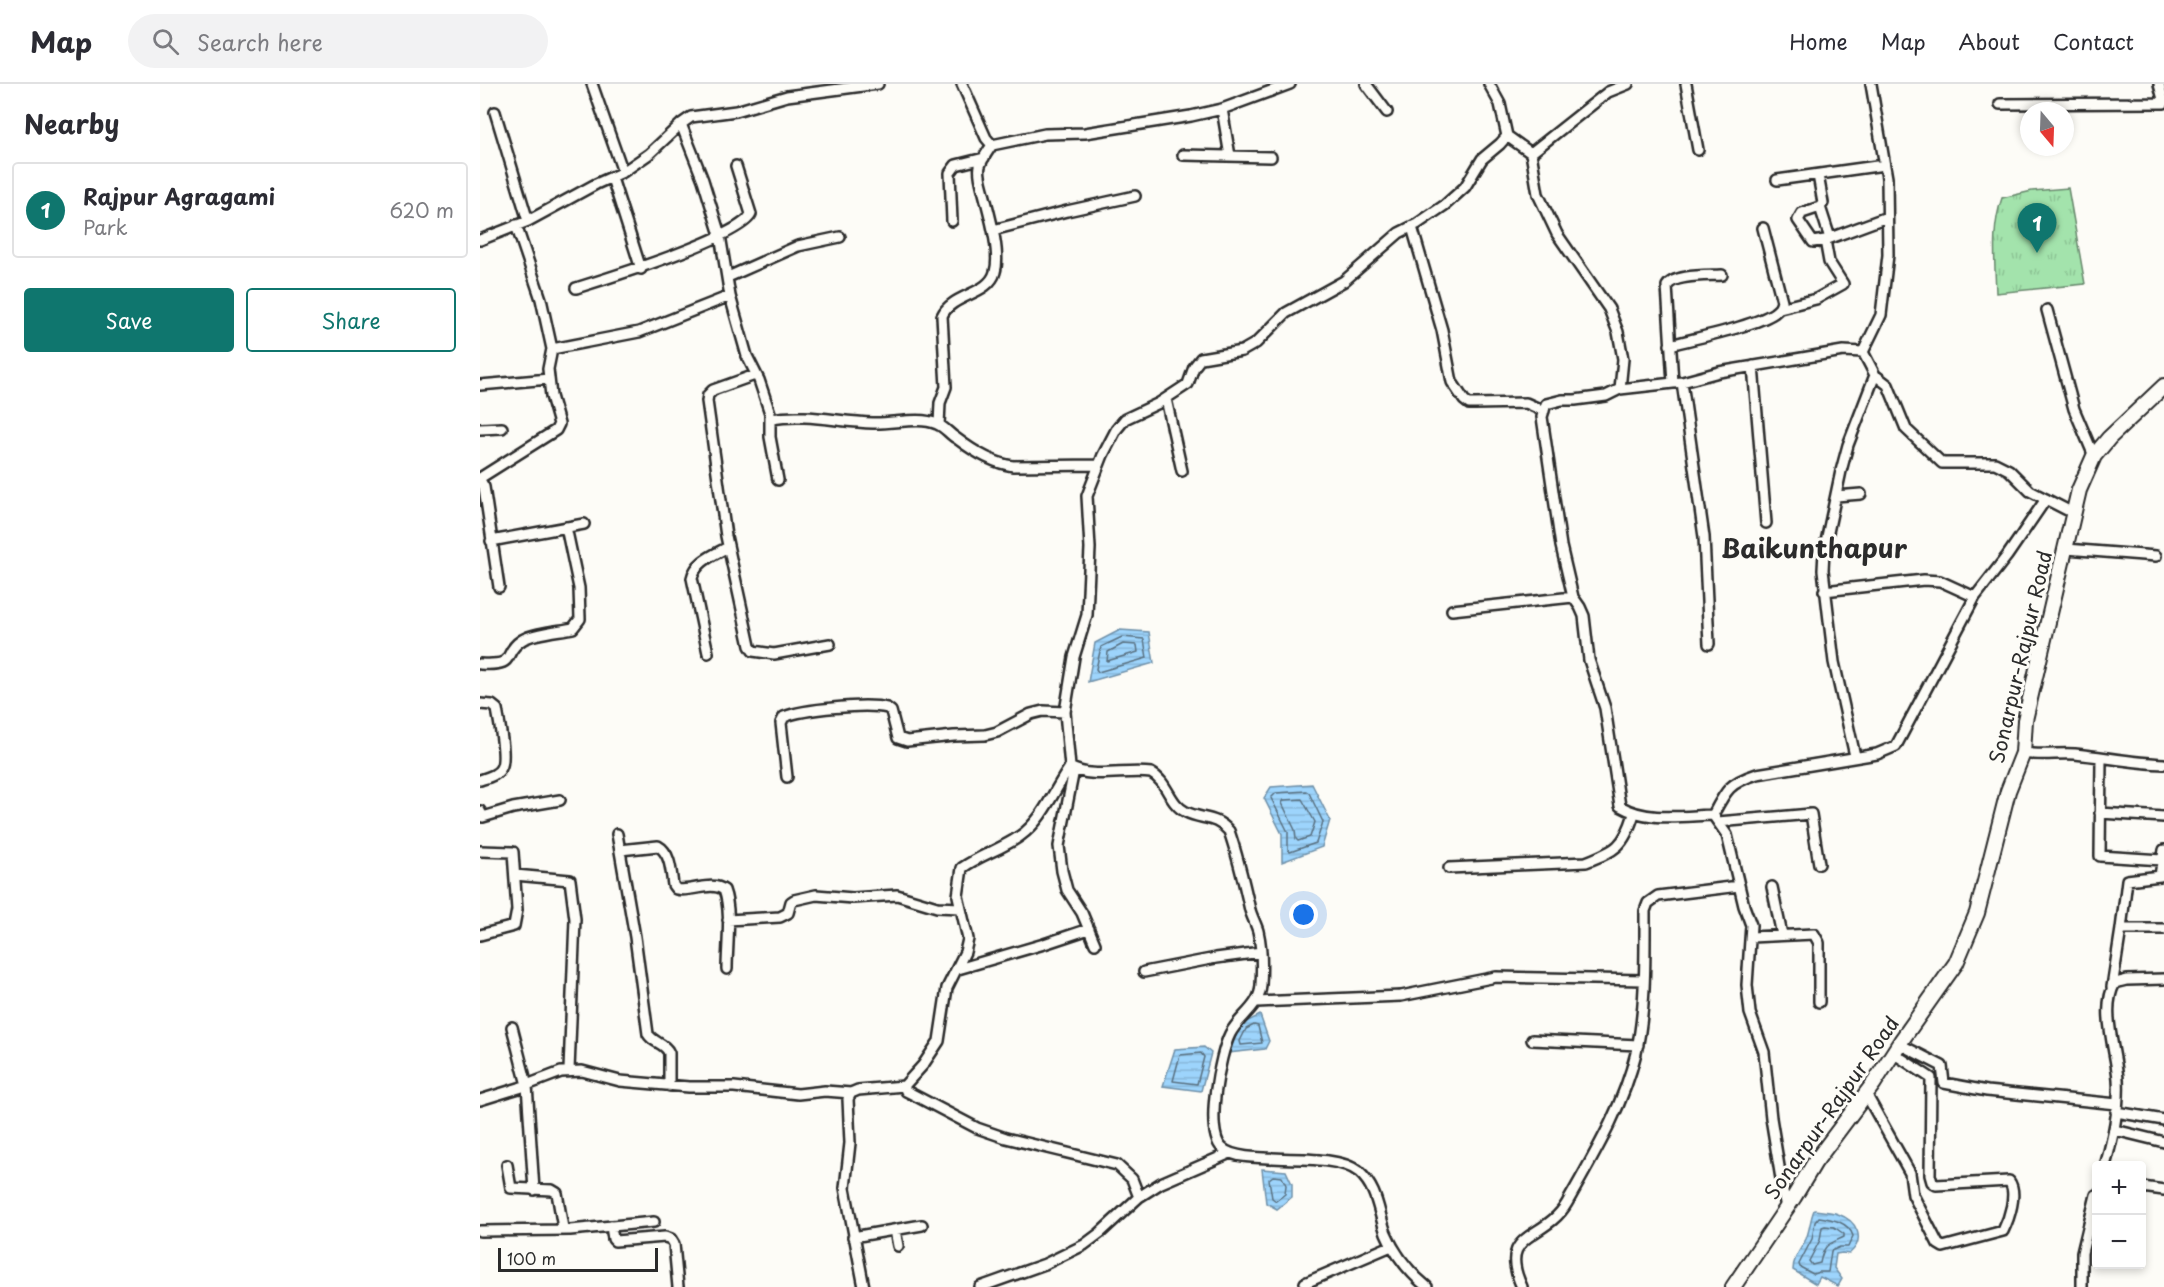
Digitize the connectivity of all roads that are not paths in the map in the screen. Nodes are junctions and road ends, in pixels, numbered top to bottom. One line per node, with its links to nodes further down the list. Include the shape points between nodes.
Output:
1 (592, 84): 28 (street)
2 (878, 84): 11 (street)
3 (962, 84): 19 (street)
4 (1290, 84): 14 (street)
5 (1366, 84): 16 (street)
6 (1489, 84): 18 (street, via 1500,104)
7 (1628, 84): 21 (street, via 1608,92)
8 (1686, 84): 20 (street)
9 (1871, 84): 26 (street)
10 (2159, 84): 12 (street)
11 (826, 88): 17 (street, via 736,111 691,117)
12 (2164, 103): 13 (street)
13 (2000, 104)
14 (1221, 109): 19 (street); 23 (street)
15 (495, 112): 35 (street)
16 (1388, 112)
17 (681, 124): 28 (street, via 650,154); 41 (street)
18 (1507, 136): 21 (street); 38 (street, via 1482,159 1465,187)
19 (992, 145): 25 (street)
20 (1698, 150)
21 (1531, 153): 61 (street, via 1538,194 1557,234 1610,309 1623,359)
22 (1183, 155): 23 (street)
23 (1230, 156): 24 (street)
24 (1271, 157)
25 (984, 159): 36 (street, via 956,165 950,173); 40 (street, via 981,178)
26 (1884, 165): 29 (street); 34 (street)
27 (736, 166): 41 (street, via 751,214 749,220)
28 (623, 172): 30 (street)
29 (1818, 175): 31 (street); 33 (street, via 1823,203)
30 (612, 178): 35 (street); 45 (street)
31 (1777, 180)
32 (1135, 196): 40 (street)
33 (1820, 207): 43 (street); 43 (street, via 1802,213 1798,220 1813,242)
34 (1887, 217): 43 (street); 54 (street, via 1888,255 1881,315)
35 (528, 221): 37 (street)
36 (952, 221)
37 (516, 225): 44 (street); 53 (street, via 541,299)
38 (1412, 227): 63 (street, via 1399,233 1344,281 1286,313 1256,343 1242,351 1201,358 1188,384); 64 (street, via 1442,330 1452,382 1464,400 1468,404 1526,403)
39 (1763, 228): 50 (street, via 1782,302)
40 (993, 230): 66 (street, via 996,267 992,279 947,307 942,316 946,387 940,403)
41 (720, 236): 45 (street); 47 (street)
42 (840, 237): 47 (street, via 798,246)
43 (1827, 239): 50 (street, via 1829,262 1843,284 1816,299)
44 (480, 240)
45 (641, 268): 48 (street)
46 (1722, 275): 52 (street, via 1669,282)
47 (728, 277): 49 (street)
48 (576, 288)
49 (730, 296): 53 (street, via 639,332); 56 (street)
50 (1780, 308): 52 (street, via 1746,324)
51 (2047, 310): 69 (street, via 2074,409)
52 (1670, 345): 59 (street)
53 (552, 349): 58 (street)
54 (1863, 352): 55 (street, via 1843,351); 57 (street)
55 (1753, 366): 59 (street); 78 (street)
56 (755, 375): 65 (street); 82 (street, via 708,395)
57 (1875, 375): 75 (street, via 1848,446); 76 (street, via 1888,385 1906,429 1942,463 1995,463)
58 (549, 379): 60 (street); 72 (street, via 559,424 556,430)
59 (1678, 383): 61 (street); 91 (street, via 1704,537)
60 (480, 385)
61 (1620, 389): 64 (street, via 1606,396 1546,404)
62 (2164, 390): 69 (main road, Sonarpur-Rajpur Road)
63 (1166, 399): 70 (street, via 1125,419 1109,441); 71 (street)
64 (1544, 411): 87 (street, via 1561,546)
65 (771, 420): 66 (street, via 801,416); 73 (street)
66 (939, 425): 70 (street, via 1000,465)
67 (502, 428): 68 (street)
68 (480, 429)
69 (2094, 456): 77 (main road, Sonarpur-Rajpur Road)
70 (1099, 465): 95 (street, via 1087,496 1087,615 1074,657)
71 (1182, 471)
72 (480, 479): 81 (street)
73 (778, 480)
74 (1861, 494): 75 (street)
75 (1836, 496): 86 (street, via 1824,551)
76 (2046, 499): 77 (street); 88 (street)
77 (2073, 513): 83 (main road, Sonarpur-Rajpur Road)
78 (1766, 523)
79 (584, 524): 80 (street)
80 (566, 527): 81 (street); 93 (street, via 579,588 578,623 573,628 524,639 497,665)
81 (491, 541): 85 (street)
82 (728, 547): 90 (street, via 753,651 774,654); 92 (street, via 700,563 692,578)
83 (2066, 549): 84 (street); 96 (main road, Sonarpur-Rajpur Road, via 2025,720)
84 (2156, 556)
85 (499, 587)
86 (1824, 591): 88 (street, via 1924,580 1940,581); 97 (street, via 1834,662)
87 (1573, 597): 89 (street); 106 (street, via 1584,616 1589,660 1605,708 1620,806)
88 (1975, 597): 97 (street, via 1896,746 1877,754)
89 (1452, 610)
90 (830, 644)
91 (1709, 645)
92 (708, 653)
93 (480, 664)
94 (480, 704): 102 (street, via 497,709 503,758 500,771)
95 (1065, 712): 100 (street); 101 (street, via 1037,712 985,735 907,741 898,738 887,708 792,714 781,723)
96 (2023, 753): 98 (street); 140 (main road, Sonarpur-Rajpur Road, via 2008,791 1977,913 1956,963)
97 (1855, 756): 108 (street, via 1742,779 1730,786)
98 (2101, 758): 99 (street); 105 (street)
99 (2164, 765)
100 (1072, 769): 119 (street, via 1022,836 962,868); 121 (street, via 1059,846 1067,890); 128 (street, via 1151,773 1186,813 1222,823 1232,839)
101 (787, 777)
102 (480, 780)
103 (560, 800): 104 (street, via 483,817)
104 (480, 811)
105 (2100, 813): 107 (street); 113 (street, via 2100,856)
106 (1634, 814): 108 (street); 115 (street, via 1622,843 1586,862)
107 (2164, 817)
108 (1715, 818): 114 (street, via 1811,814); 117 (street, via 1727,835)
109 (617, 834): 110 (street)
110 (620, 850): 120 (street, via 647,846 664,849 676,889 722,888 727,897); 143 (street, via 648,1034 669,1053)
111 (2164, 850): 113 (street)
112 (480, 851): 116 (street, via 513,852)
113 (2162, 860): 122 (street, via 2160,876 2127,880)
114 (1819, 864)
115 (1449, 868)
116 (515, 876): 124 (street, via 514,926); 141 (street, via 570,880 575,919)
117 (1739, 886): 126 (street); 132 (street, via 1652,899 1645,911)
118 (1772, 887): 125 (street)
119 (960, 908): 120 (street, via 937,907 897,895 816,895 794,900 788,913 780,917); 130 (street, via 968,939)
120 (728, 920): 129 (street)
121 (1089, 929): 127 (street); 130 (street)
122 (2121, 929): 123 (street); 134 (street)
123 (2164, 929)
124 (480, 935)
125 (1782, 935): 126 (street); 136 (street, via 1814,934 1817,938)
126 (1751, 937): 160 (street, via 1750,1014 1764,1052)
127 (1095, 944)
128 (1262, 952): 131 (street); 135 (street)
129 (728, 969)
130 (958, 969): 144 (street, via 948,988 939,1041)
131 (1144, 972)
132 (1644, 980): 135 (street, via 1496,977 1401,996); 139 (street)
133 (2164, 980): 134 (street, via 2127,980 2115,983)
134 (2111, 990): 148 (street, via 2109,1023 2118,1081)
135 (1257, 1002): 153 (street, via 1231,1031 1215,1091 1216,1137)
136 (1819, 1002)
137 (512, 1027): 142 (street)
138 (1532, 1040): 139 (street)
139 (1638, 1045): 177 (street, via 1629,1078 1597,1153 1562,1210 1514,1252 1513,1264)
140 (1896, 1049): 146 (main road, Sonarpur-Rajpur Road); 146 (street, via 1931,1078 1932,1182 1936,1185 2009,1181 2013,1191 2003,1231 1943,1247 1938,1244 1913,1195 1910,1173); 148 (street, via 1942,1066 1944,1083)
141 (569, 1070): 142 (street); 143 (street, via 620,1082)
142 (527, 1085): 147 (street); 157 (street)
143 (669, 1086): 145 (street, via 734,1087 798,1094)
144 (904, 1086): 145 (street); 159 (street, via 906,1091 977,1128 1117,1165 1132,1179)
145 (851, 1093): 168 (street, via 845,1188)
146 (1866, 1094): 160 (main road, Sonarpur-Rajpur Road, via 1815,1162)
147 (480, 1100)
148 (2116, 1108): 149 (street); 150 (street)
149 (2164, 1120)
150 (2115, 1130): 152 (street); 154 (street)
151 (2164, 1131): 152 (street)
152 (2164, 1142)
153 (1230, 1153): 159 (street, via 1178,1174); 169 (street, via 1313,1160 1357,1171 1371,1188)
154 (2106, 1161)
155 (507, 1165): 157 (street, via 511,1188)
156 (2146, 1188): 158 (street)
157 (534, 1190): 165 (street, via 557,1193)
158 (2164, 1190)
159 (1139, 1197): 175 (street, via 1084,1245 1045,1264)
160 (1786, 1209): 172 (main road, Sonarpur-Rajpur Road)
161 (2092, 1214): 178 (street, via 2082,1253)
162 (654, 1222): 164 (street)
163 (922, 1225): 166 (street)
164 (611, 1226): 165 (street); 173 (street, via 615,1241 671,1239)
165 (563, 1228): 167 (street)
166 (895, 1230): 168 (street); 170 (street)
167 (480, 1231)
168 (853, 1237): 174 (street)
169 (1391, 1245): 171 (street); 176 (street)
170 (898, 1246)
171 (1305, 1283)
172 (1735, 1286)
173 (678, 1287)
174 (864, 1287)
175 (980, 1287)
176 (1427, 1287)
177 (1521, 1287)
178 (2082, 1287)

